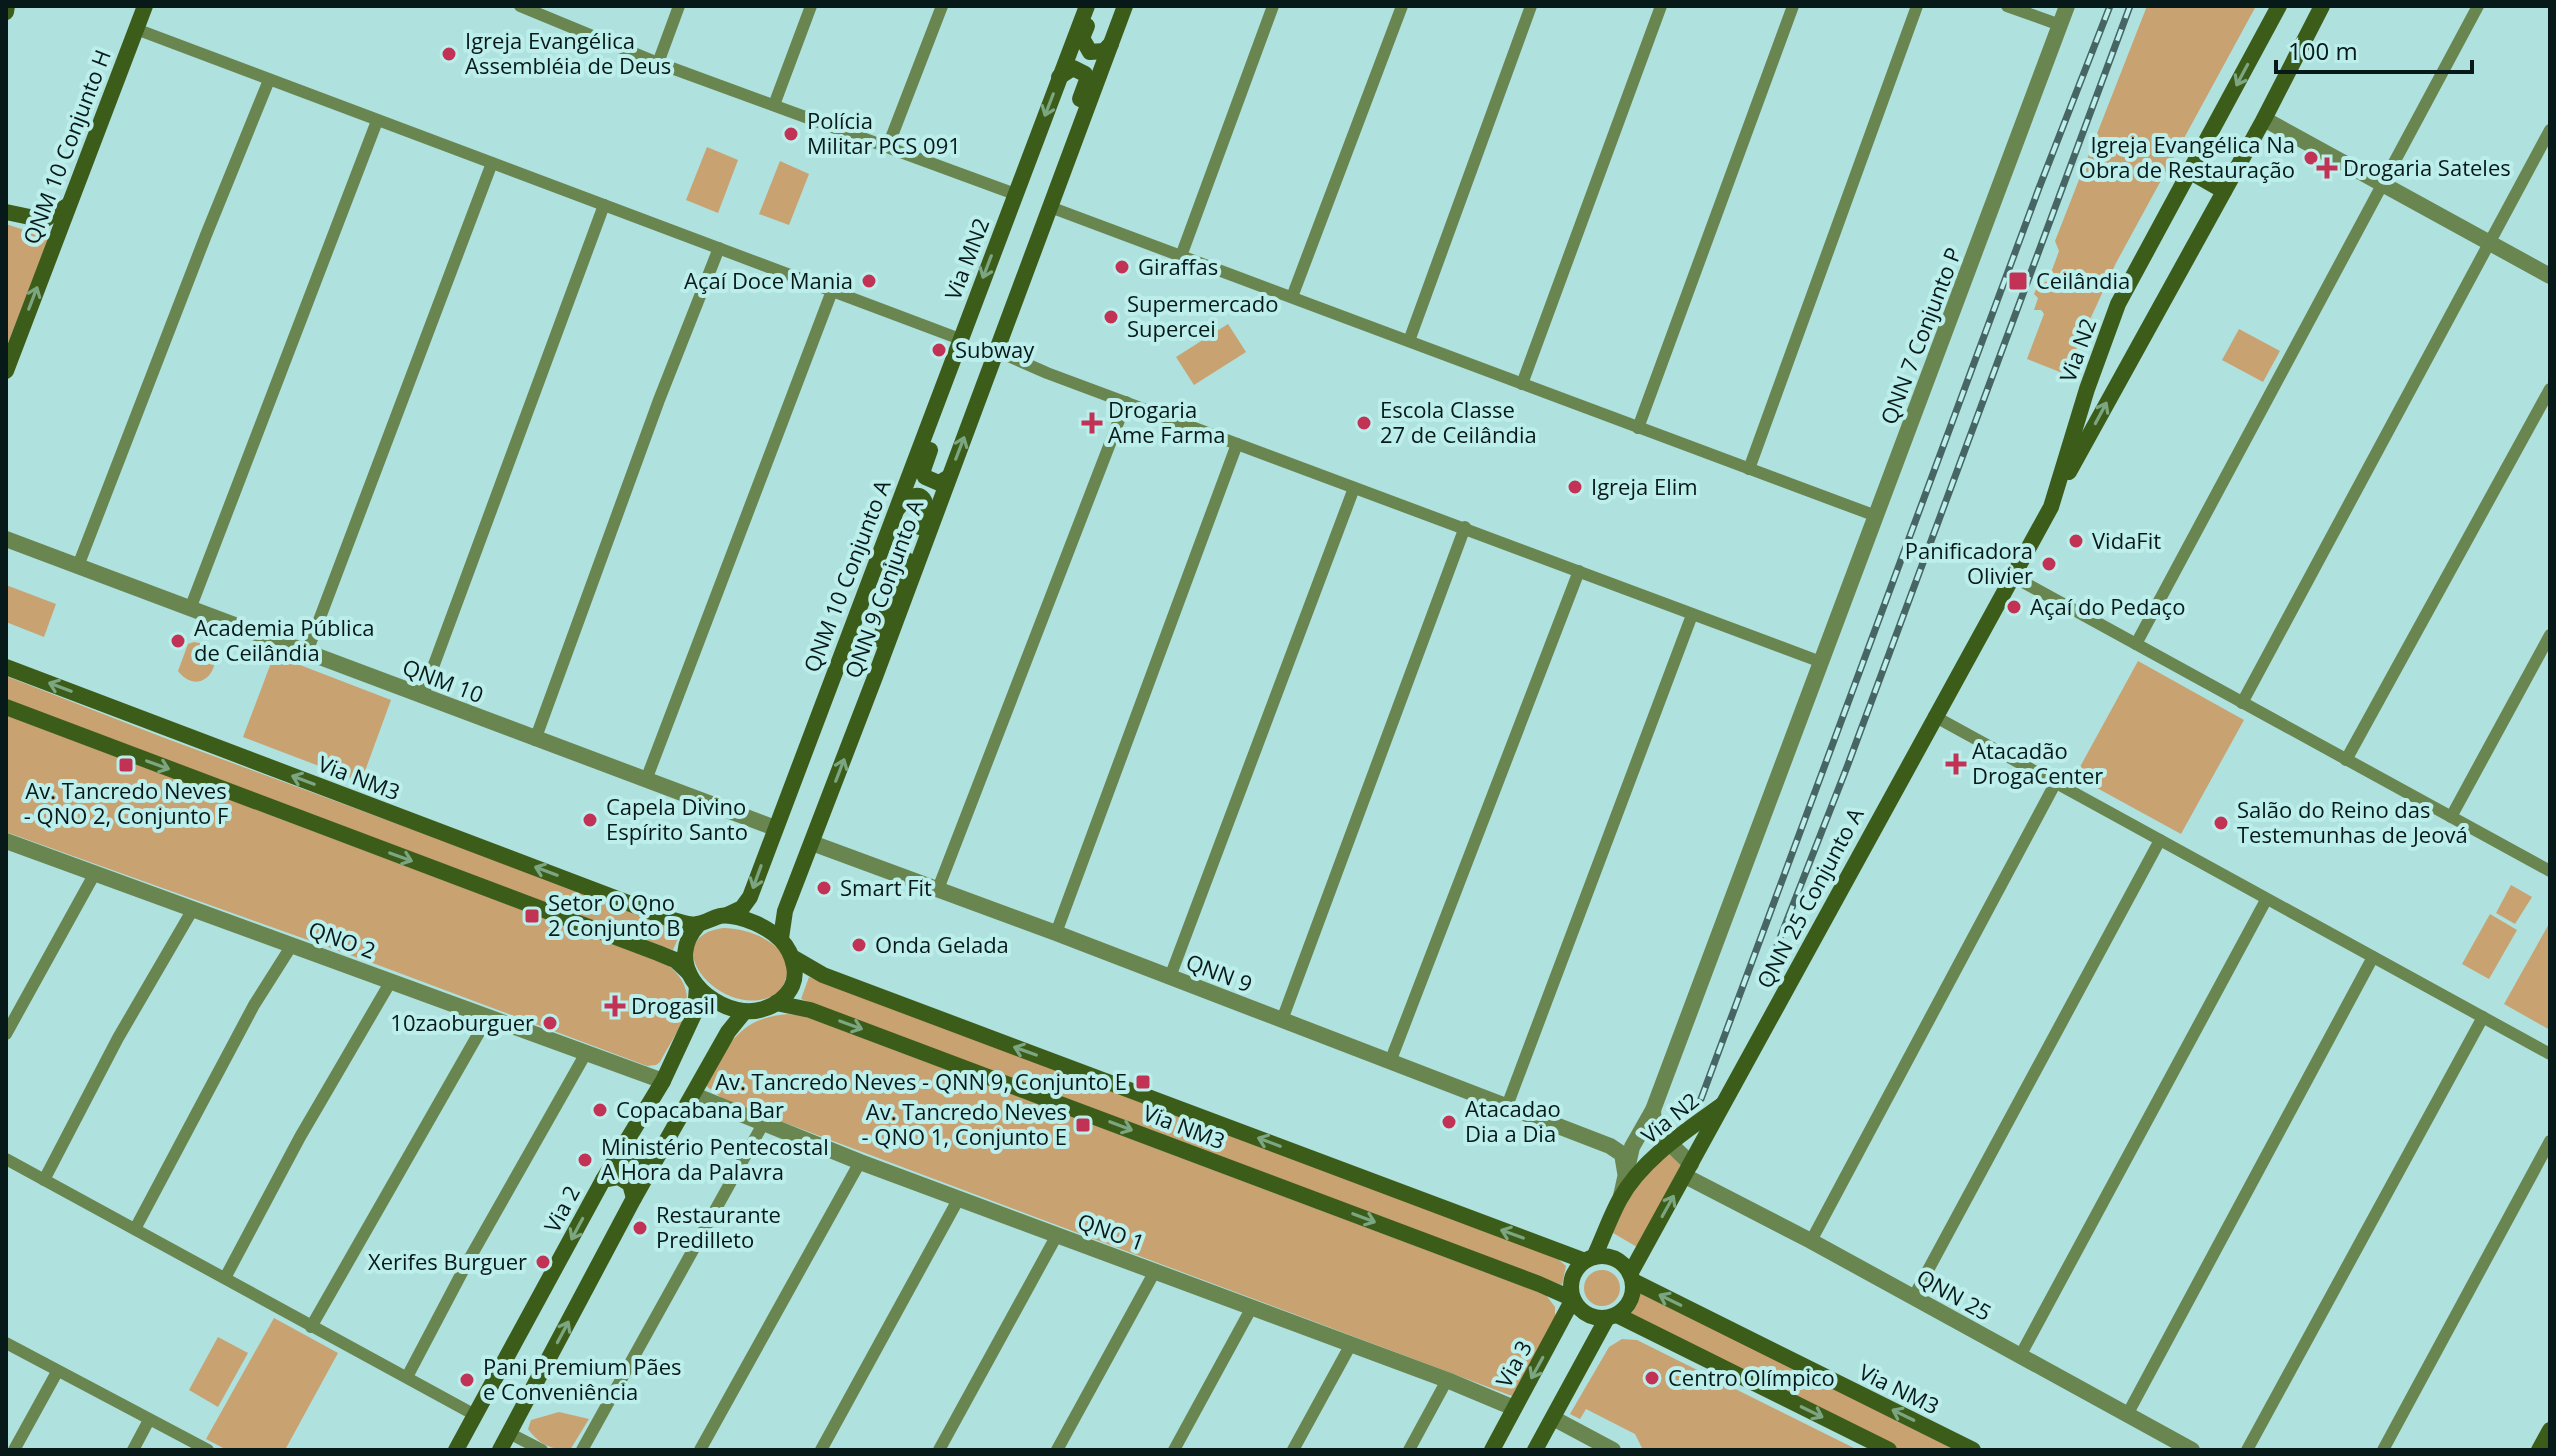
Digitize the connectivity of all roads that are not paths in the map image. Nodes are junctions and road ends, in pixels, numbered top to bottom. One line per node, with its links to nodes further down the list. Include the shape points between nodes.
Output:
1 (145, 6): 22 (main road, QNM 10 Conjunto H)
2 (520, 6): 20 (street)
3 (679, 6): 24 (street)
4 (811, 6): 27 (street)
5 (942, 6): 31 (street)
6 (1087, 6): 25 (main road, Via MN2)
7 (1095, 6): 23 (main road, via 1084,45 1099,53)
8 (1125, 6): 23 (main road)
9 (1273, 6): 43 (street)
10 (1402, 6): 46 (street)
11 (1531, 6): 49 (street)
12 (1661, 6): 52 (street)
13 (1793, 6): 55 (street)
14 (1917, 6): 57 (street)
15 (2007, 6): 21 (street)
16 (2067, 6): 21 (street, QNN 7 Conjunto P)
17 (2279, 6): 33 (main road, Via N2, one-way to 33)
18 (2322, 6): 28 (main road)
19 (2478, 6): 34 (street)
20 (550, 12): 24 (street)
21 (2060, 25): 62 (street, QNN 7 Conjunto P)
22 (136, 29): 26 (street); 39 (main road, QNM 10 Conjunto H)
23 (1111, 44): 37 (main road)
24 (658, 63): 27 (street)
25 (1059, 77): 36 (main road, Via MN2, one-way to 36); 37 (main road, via 1076,68 1087,80 1060,154)
26 (269, 80): 29 (street); 65 (street)
27 (774, 105): 31 (street)
28 (2264, 119): 34 (street); 35 (main road)
29 (377, 121): 32 (street); 68 (street)
30 (2550, 130): 41 (street)
31 (888, 146): 36 (street)
32 (492, 163): 38 (street); 72 (street)
33 (2189, 171): 35 (main road); 60 (main road, Via N2, via 2118,304)
34 (2382, 183): 41 (street); 71 (street)
35 (2224, 191): 60 (main road, one-way to 35)
36 (1015, 194): 47 (main road, Via MN2, one-way to 47)
37 (1052, 202): 43 (street); 50 (main road)
38 (604, 205): 42 (street); 76 (street)
39 (68, 206): 40 (main road, via 44,220); 51 (main road, QNM 10 Conjunto H, one-way to 39)
40 (6, 212)
41 (2488, 242): 44 (street); 77 (street)
42 (719, 248): 45 (street); 80 (street)
43 (1181, 256): 46 (street)
44 (2550, 276)
45 (832, 291): 48 (street); 82 (street)
46 (1292, 297): 49 (street)
47 (968, 318): 48 (main road, Via MN2); 58 (main road, via 954,383 923,470 925,477 939,483)
48 (960, 339): 61 (main road, QNM 10 Conjunto A)
49 (1409, 341): 52 (street)
50 (997, 351): 54 (street); 58 (main road, QNN 9 Conjunto A, one-way to 50)
51 (6, 371)
52 (1522, 384): 55 (street)
53 (2550, 389): 81 (street)
54 (1126, 402): 56 (street); 91 (street)
55 (1638, 428): 57 (street)
56 (1237, 444): 59 (street); 96 (street)
57 (1749, 469): 62 (street)
58 (949, 477): 75 (main road, QNN 9 Conjunto A)
59 (1354, 488): 63 (street); 101 (street)
60 (2051, 507): 67 (main road, Via N2)
61 (894, 513): 75 (main road, via 911,496 925,504 885,617); 85 (main road, QNM 10 Conjunto A)
62 (1876, 516): 73 (street, QNN 7 Conjunto P)
63 (1465, 527): 66 (street); 108 (street)
64 (6, 539): 65 (street, QNM 10)
65 (78, 566): 68 (street, QNM 10)
66 (1579, 571): 69 (street); 112 (street)
67 (2012, 576): 71 (street); 79 (main road, Via N2)
68 (190, 609): 72 (street, QNM 10)
69 (1692, 615): 73 (street); 116 (street)
70 (2550, 635): 84 (street)
71 (2136, 644): 77 (street)
72 (307, 652): 76 (street, QNM 10)
73 (1821, 662): 117 (street, QNN 7 Conjunto P)
74 (6, 667): 95 (main road, Via NM3, one-way to 74, via 673,920)
75 (875, 677): 88 (main road, QNN 9 Conjunto A, one-way to 75)
76 (422, 697): 80 (street, QNM 10)
77 (2242, 703): 81 (street)
78 (6, 707): 102 (main road, one-way to 102, via 658,953 675,960)
79 (1934, 716): 83 (street); 115 (main road, QNN 25 Conjunto A)
80 (535, 740): 82 (street, QNM 10)
81 (2346, 760): 84 (street)
82 (646, 780): 85 (street, QNM 10)
83 (2056, 782): 86 (street); 136 (street)
84 (2451, 817): 89 (street)
85 (775, 828): 94 (main road, one-way to 94, via 750,897)
86 (2160, 840): 92 (street); 141 (street)
87 (6, 841): 90 (street, QNO 2)
88 (812, 843): 91 (street, QNN 9); 97 (main road, via 785,911)
89 (2550, 871)
90 (95, 873): 93 (street, QNO 2); 109 (street)
91 (938, 889): 96 (street, QNN 9)
92 (2266, 900): 100 (street); 148 (street)
93 (193, 909): 98 (street, QNO 2); 129 (street)
94 (727, 915): 95 (main road); 97 (main road)
95 (698, 925): 102 (main road, via 688,936 684,956)
96 (1056, 933): 101 (street, QNN 9)
97 (781, 938): 99 (main road)
98 (292, 945): 103 (street, QNO 2); 134 (street, via 254,1005)
99 (792, 957): 104 (main road, via 794,984); 137 (main road, Via NM3, one-way to 99, via 823,975)
100 (2373, 957): 107 (street); 154 (street)
101 (1170, 977): 108 (street, QNN 9)
102 (693, 980): 105 (main road, via 719,1003); 113 (main road, Via 2, via 695,1012)
103 (391, 981): 106 (street, QNO 2); 139 (street)
104 (776, 1003): 105 (main road); 142 (main road, Via NM3, one-way to 142, via 810,1010)
105 (745, 1011): 114 (main road)
106 (488, 1017): 110 (street, QNO 2); 145 (street)
107 (2483, 1017): 111 (street); 179 (street)
108 (1282, 1020): 112 (street, QNN 9)
109 (6, 1034)
110 (586, 1053): 113 (street, QNO 2); 150 (street)
111 (2550, 1054)
112 (1390, 1062): 116 (street, QNN 9)
113 (663, 1081): 121 (main road, Via 2)
114 (694, 1095): 118 (street, QNO 1); 125 (main road)
115 (1726, 1102): 120 (main road, Via N2); 127 (main road, Via N2)
116 (1507, 1106): 122 (street, QNN 9)
117 (1653, 1110): 120 (street, via 1654,1128); 123 (street, QNN 7 Conjunto P)
118 (763, 1124): 126 (street, QNO 1); 165 (street)
119 (2550, 1141): 180 (street)
120 (1671, 1142): 123 (street, QNN 9); 127 (street); 133 (main road, Via N2)
121 (623, 1144): 125 (main road, via 639,1162); 130 (main road, Via 2)
122 (1610, 1146): 123 (street, QNN 9); 128 (street, via 1622,1154)
123 (1632, 1147): 128 (street, QNN 7 Conjunto P)
124 (6, 1159): 129 (street)
125 (655, 1161): 131 (main road)
126 (860, 1162): 132 (street, QNO 1); 166 (street)
127 (1690, 1173): 136 (street, QNN 25); 140 (main road, Via N2, one-way to 127)
128 (1626, 1174): 133 (street, QNN 7 Conjunto P)
129 (44, 1180): 134 (street)
130 (603, 1180): 131 (main road, via 619,1177 630,1184); 153 (main road, Via 2, one-way to 153)
131 (634, 1198): 158 (main road, one-way to 131)
132 (959, 1198): 135 (street, QNO 1); 167 (street)
133 (1620, 1198): 137 (main road, Via N2)
134 (135, 1229): 139 (street)
135 (1057, 1235): 138 (street, QNO 1); 168 (street)
136 (1811, 1241): 141 (street, QNN 25)
137 (1590, 1259): 140 (main road, via 1618,1260); 142 (main road, via 1573,1276)
138 (1155, 1271): 143 (street, QNO 1); 169 (street)
139 (225, 1278): 145 (street)
140 (1632, 1278): 144 (main road, via 1628,1306); 177 (main road, Via NM3, one-way to 140)
141 (1913, 1298): 148 (street, QNN 25)
142 (1573, 1299): 144 (main road, via 1590,1316); 152 (main road, Via 3, one-way to 152)
143 (1252, 1307): 147 (street, QNO 1); 170 (street)
144 (1612, 1317): 155 (main road); 176 (main road, one-way to 176)
145 (311, 1327): 150 (street)
146 (6, 1343): 149 (street)
147 (1350, 1346): 151 (street, QNO 1); 171 (street)
148 (2020, 1356): 154 (street, QNN 25)
149 (57, 1372): 156 (street); 159 (street)
150 (407, 1377): 153 (street)
151 (1447, 1380): 152 (street, QNO 1); 172 (street)
152 (1514, 1408): 173 (main road, Via 3)
153 (475, 1415): 162 (main road, Via 2)
154 (2127, 1415): 178 (street, QNN 25)
155 (1553, 1418): 174 (main road); 175 (street)
156 (149, 1420): 160 (street); 161 (street)
157 (2550, 1430): 181 (main road)
158 (509, 1433): 163 (main road); 164 (street)
159 (14, 1450)
160 (133, 1450)
161 (208, 1450)
162 (456, 1450)
163 (500, 1450)
164 (542, 1450)
165 (582, 1450)
166 (700, 1450)
167 (821, 1450)
168 (939, 1450)
169 (1057, 1450)
170 (1174, 1450)
171 (1293, 1450)
172 (1409, 1450)
173 (1492, 1450)
174 (1535, 1450)
175 (1613, 1450)
176 (1889, 1450)
177 (1973, 1450)
178 (2192, 1450)
179 (2247, 1450)
180 (2383, 1450)
181 (2539, 1450)

